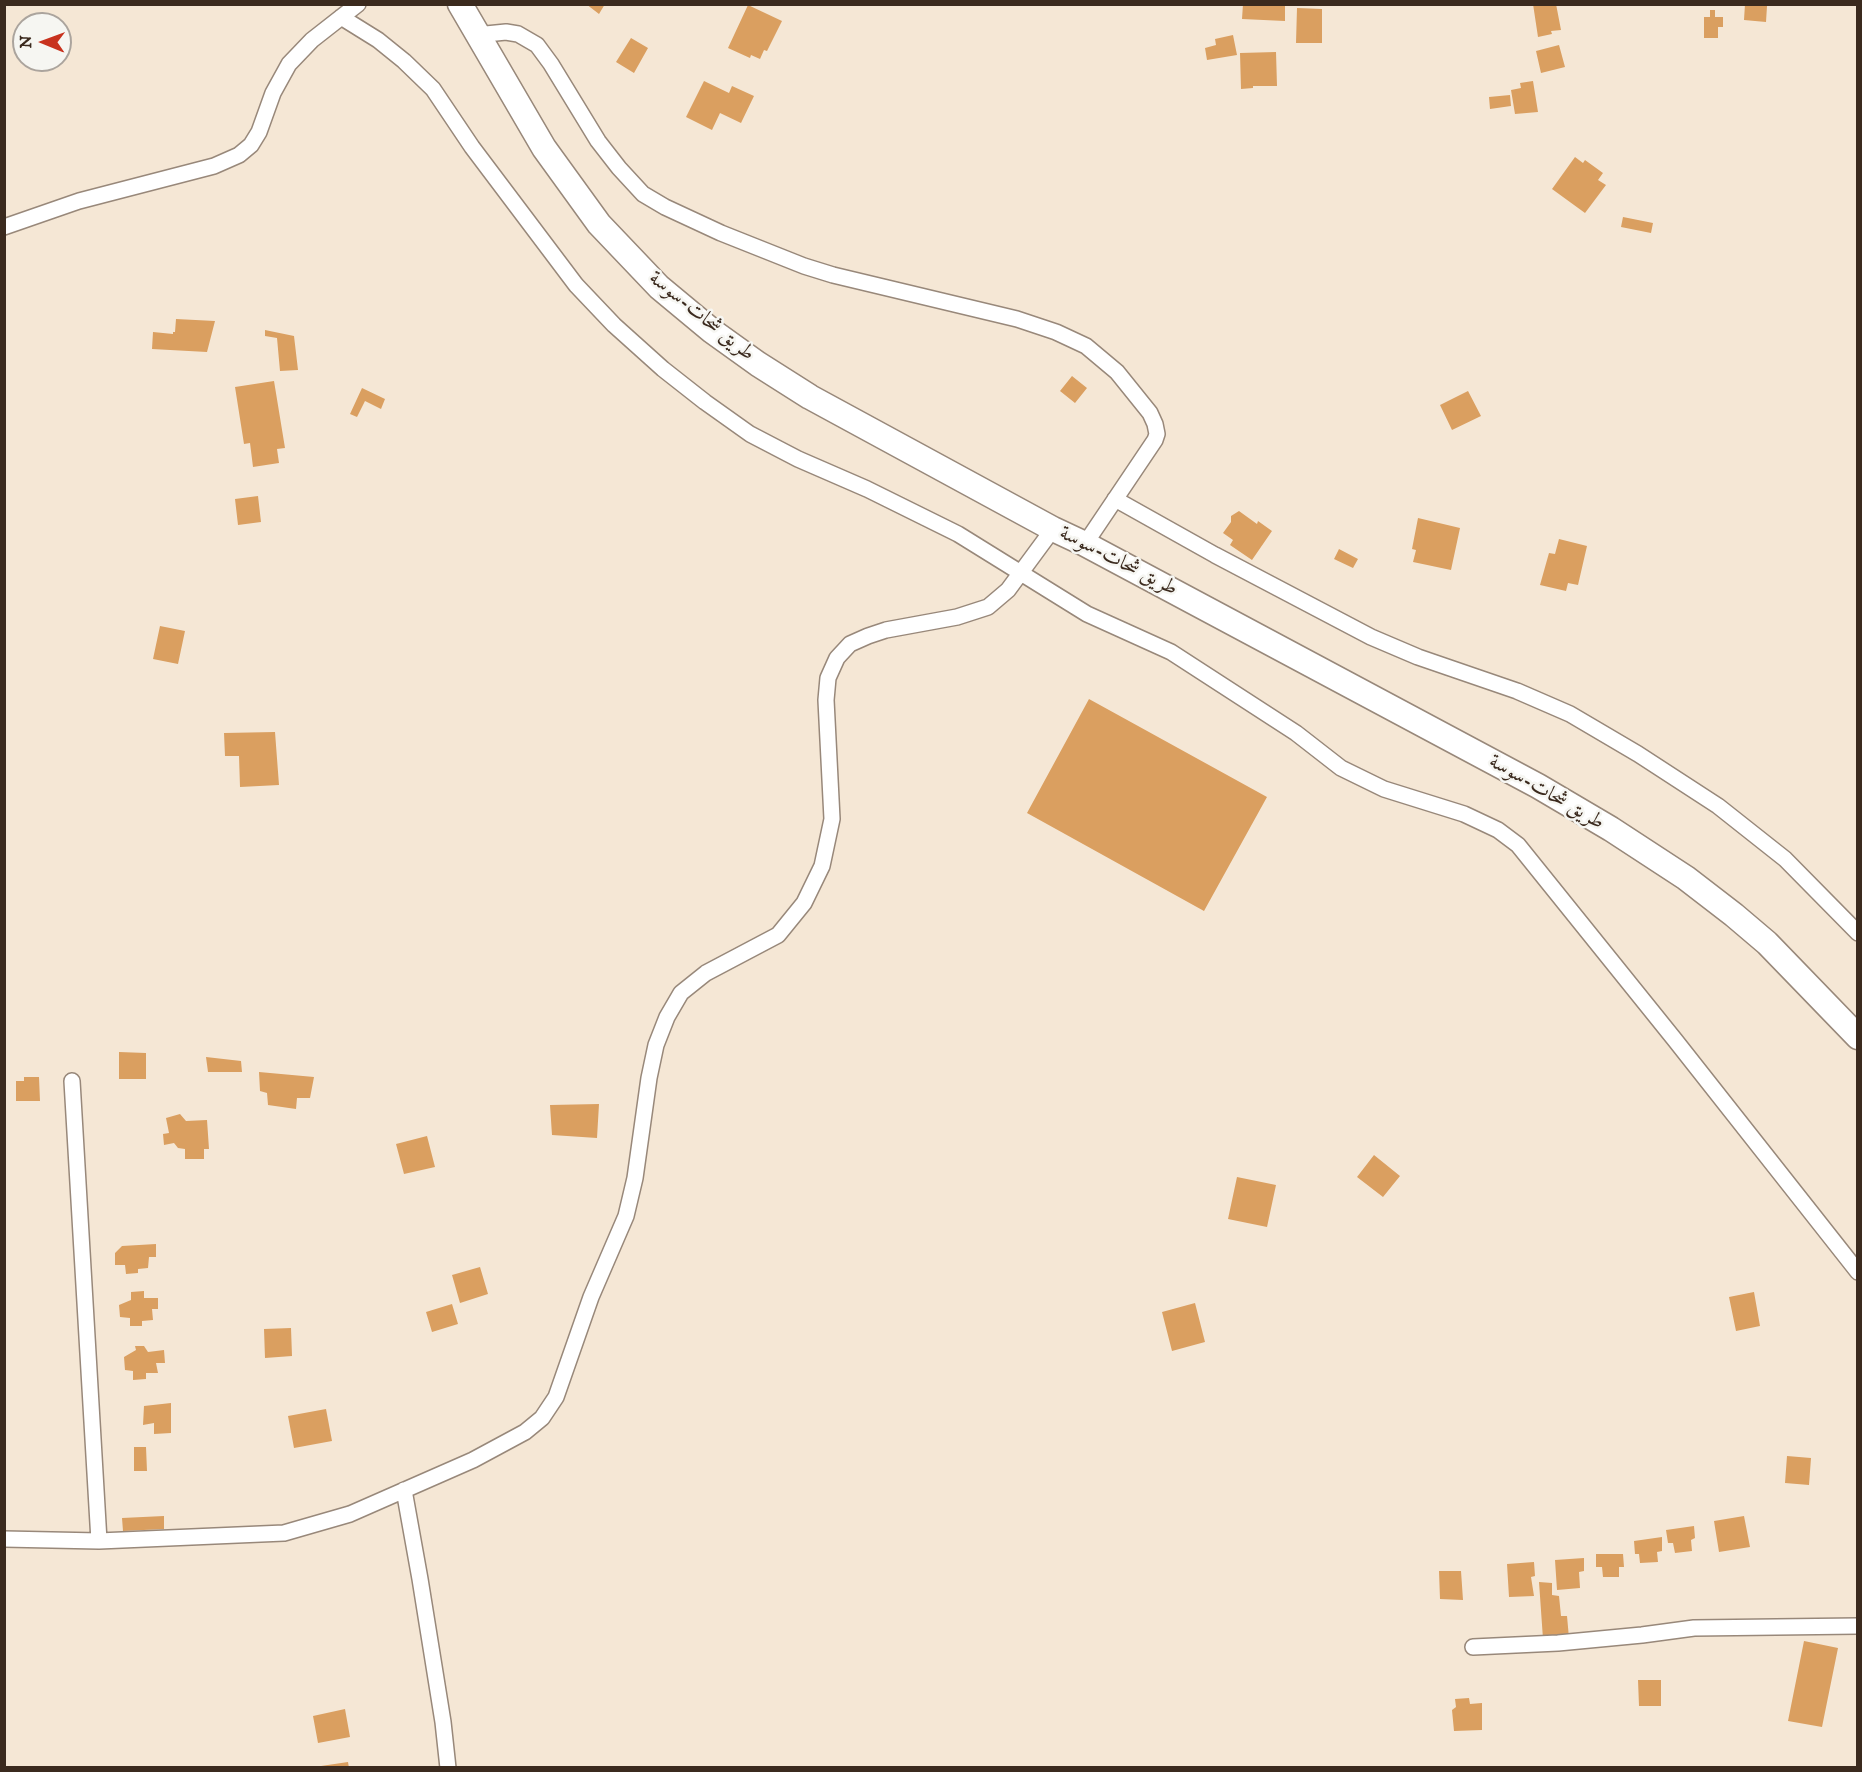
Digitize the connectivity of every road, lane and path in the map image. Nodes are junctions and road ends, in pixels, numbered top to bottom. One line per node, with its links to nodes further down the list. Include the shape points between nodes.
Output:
1 (358, 4): 3 (street)
2 (460, 4): 4 (main road, طريق شحات-سوسة)
3 (341, 17): 5 (street, via 288,64 259,132 238,155 214,166 80,201); 9 (street, via 387,46 433,89 576,285 663,369 750,434 958,534)
4 (476, 35): 6 (street, via 506,32 537,45 619,168 643,194 665,207 804,266 1017,319 1086,346 1139,397 1157,429 1155,440); 7 (main road, طريق شحات-سوسة, via 544,148 600,224 659,286 712,331 810,397)
5 (4, 227)
6 (1115, 499): 8 (street); 10 (street, via 1371,637 1570,714 1718,806 1785,860)
7 (1053, 529): 8 (main road, طريق شحات-سوسة); 9 (street)
8 (1085, 544): 11 (main road, طريق شحات-سوسة, via 1538,786 1611,829 1734,915 1767,943)
9 (1020, 573): 13 (street, via 1087,614 1171,652 1341,768 1383,789 1464,814 1498,830 1518,845); 14 (street, via 988,607 868,636 850,644 837,658 828,678 826,700 832,819 822,866 804,903 778,935 706,974 681,993 667,1017 654,1056 626,1216 591,1297 556,1397 542,1418 525,1432)
10 (1857, 933)
11 (1857, 1037)
12 (72, 1081): 16 (street)
13 (1857, 1272)
14 (404, 1491): 16 (street, via 350,1514 284,1533); 19 (street)
15 (4, 1539): 16 (street)
16 (99, 1541)
17 (1857, 1626): 18 (street, via 1694,1628 1558,1643)
18 (1473, 1647)
19 (448, 1767)

